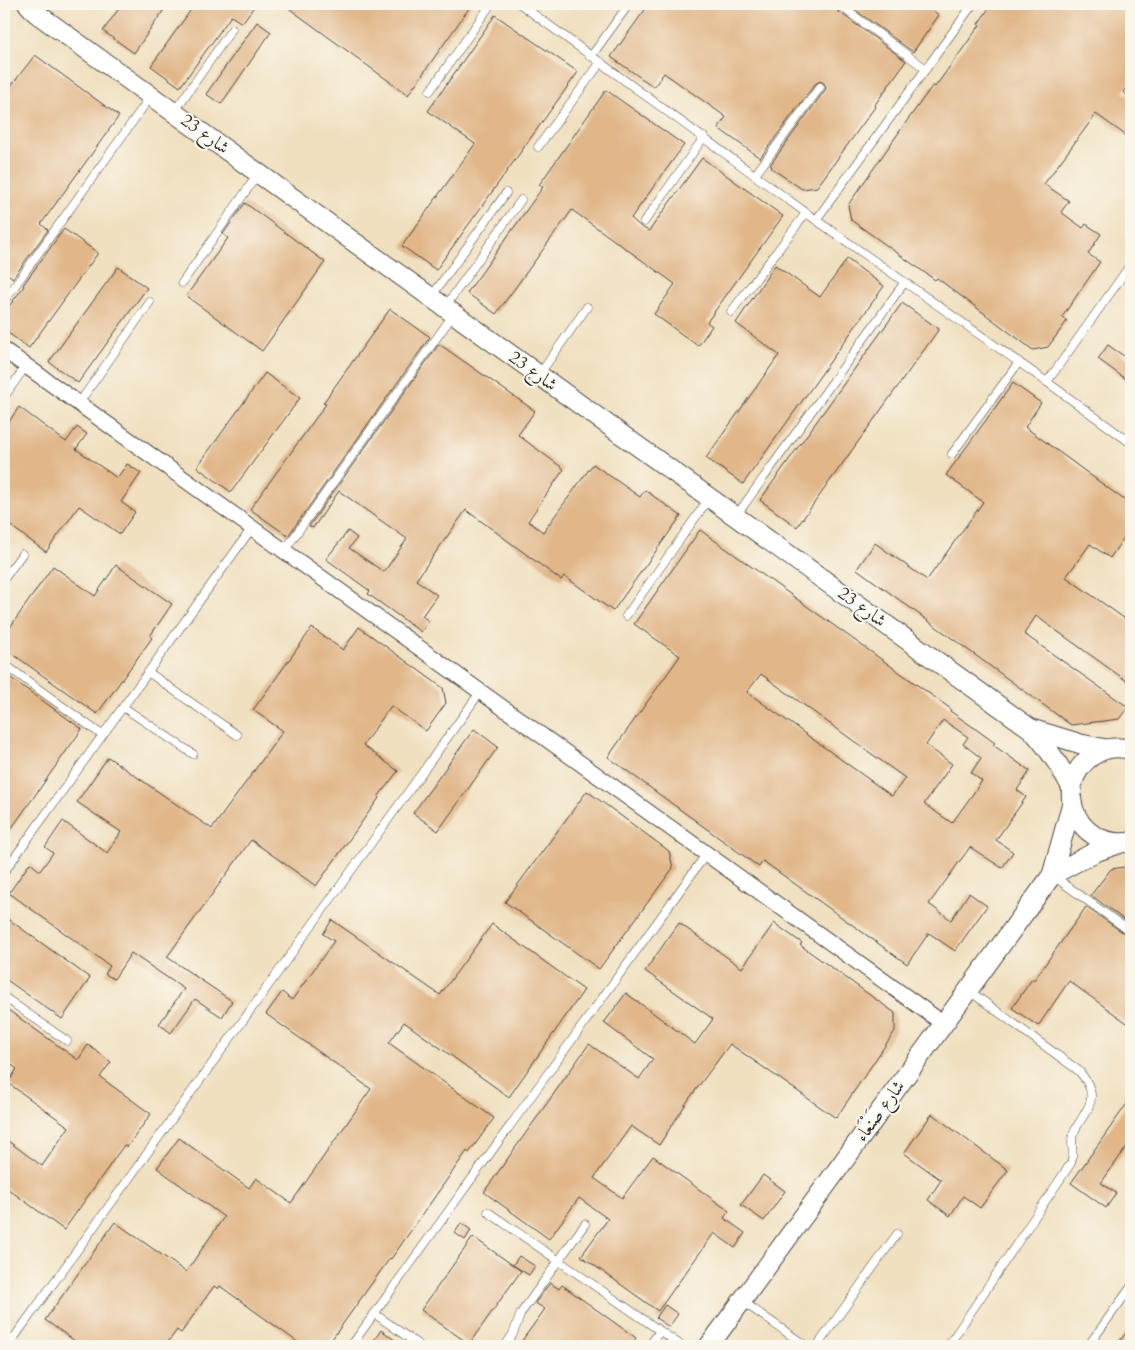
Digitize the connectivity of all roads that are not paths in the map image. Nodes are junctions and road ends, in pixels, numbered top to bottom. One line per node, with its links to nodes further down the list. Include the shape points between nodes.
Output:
1 (13, 4): 7 (street, شارع 23)
2 (491, 4): 13 (lane)
3 (520, 4): 9 (lane)
4 (629, 4): 9 (lane)
5 (838, 4): 11 (lane)
6 (974, 4): 11 (lane)
7 (32, 8): 14 (street, شارع 23)
8 (232, 29): 15 (lane)
9 (592, 55): 10 (lane)
10 (601, 62): 16 (lane); 17 (lane)
11 (926, 69): 23 (lane)
12 (820, 86): 19 (lane)
13 (430, 91)
14 (151, 96): 15 (street, شارع 23); 28 (lane)
15 (174, 112): 18 (street, شارع 23)
16 (704, 137): 19 (lane); 24 (lane)
17 (538, 147)
18 (259, 173): 26 (lane); 30 (street, شارع 23)
19 (755, 175): 22 (lane)
20 (506, 193): 30 (lane)
21 (521, 200): 30 (lane)
22 (806, 213): 23 (lane); 32 (lane)
23 (816, 220): 27 (lane)
24 (644, 222)
25 (1131, 264): 37 (lane)
26 (182, 283)
27 (904, 283): 34 (lane); 43 (lane)
28 (4, 301)
29 (150, 302): 39 (lane)
30 (443, 306): 36 (street, شارع 23); 45 (lane)
31 (587, 307): 36 (lane)
32 (731, 312)
33 (4, 350): 35 (street)
34 (1019, 362): 37 (lane); 41 (lane)
35 (26, 366): 38 (lane); 39 (street)
36 (539, 375): 42 (street, شارع 23)
37 (1047, 382): 40 (lane)
38 (4, 397)
39 (79, 403): 44 (street)
40 (1131, 444)
41 (952, 454)
42 (710, 497): 43 (street, شارع 23); 48 (lane)
43 (736, 516): 53 (street, شارع 23)
44 (252, 528): 45 (street); 50 (lane)
45 (284, 551): 51 (street)
46 (22, 554): 47 (lane)
47 (4, 579)
48 (626, 616)
49 (4, 664): 54 (lane)
50 (148, 672): 52 (lane); 55 (lane)
51 (481, 691): 60 (street); 76 (lane)
52 (123, 707): 54 (lane); 57 (lane)
53 (1031, 728): 56 (street, شارع 23, via 1056,737); 58 (street, شارع 23, via 1056,760)
54 (102, 735): 61 (lane)
55 (237, 735)
56 (1123, 747): 58 (street, شارع صَنْعَاء, via 1093,755 1083,764 1076,775)
57 (193, 754)
58 (1072, 796): 59 (street, شارع 23, via 1077,819 1088,831 1102,840); 62 (street, شارع صَنْعَاء)
59 (1124, 843): 62 (street, شارع صَنْعَاء, via 1095,852)
60 (707, 854): 66 (street); 74 (lane)
61 (4, 872)
62 (1052, 875): 63 (lane); 64 (street, شارع صَنْعَاء)
63 (1131, 932)
64 (968, 990): 66 (street, شارع صَنْعَاء); 85 (lane, via 1079,1071 1087,1083 1091,1102 1072,1139 1074,1157 1071,1163)
65 (4, 997): 67 (lane)
66 (944, 1024): 73 (street, شارع صَنْعَاء)
67 (67, 1041)
68 (488, 1212): 71 (lane)
69 (585, 1224): 71 (lane)
70 (897, 1234): 84 (lane)
71 (558, 1261): 75 (lane); 79 (lane, via 521,1313)
72 (1131, 1286): 86 (lane)
73 (742, 1301): 82 (street, شارع صَنْعَاء); 83 (lane)
74 (375, 1314): 77 (lane); 78 (lane)
75 (660, 1331): 80 (lane); 81 (lane)
76 (8, 1346)
77 (351, 1346)
78 (420, 1346)
79 (505, 1346)
80 (649, 1346)
81 (682, 1346)
82 (709, 1346)
83 (806, 1346)
84 (817, 1346)
85 (948, 1346)
86 (1088, 1346)

